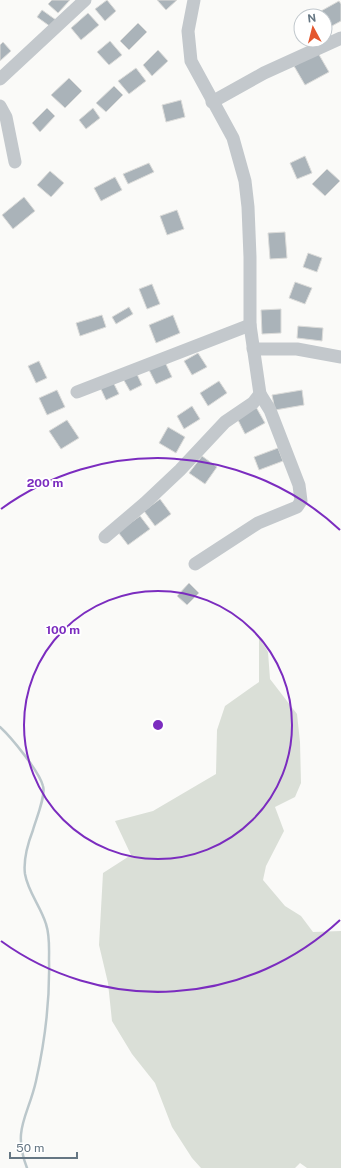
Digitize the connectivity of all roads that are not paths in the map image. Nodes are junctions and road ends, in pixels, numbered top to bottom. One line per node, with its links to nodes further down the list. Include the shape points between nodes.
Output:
1 (85, 0): 4 (street)
2 (194, 0): 5 (street, via 188,31 191,61)
3 (341, 38): 5 (street, via 264,73)
4 (0, 79)
5 (212, 102): 8 (street, via 233,138 244,182 248,207)
6 (0, 106): 7 (street, via 6,117)
7 (15, 162)
8 (250, 326): 9 (street); 11 (street)
9 (253, 349): 10 (street, via 297,349); 12 (street)
10 (341, 357)
11 (77, 392)
12 (260, 394): 13 (street, via 253,403 225,422 145,504); 14 (street, via 270,410 299,485 301,501 297,507 258,523)
13 (105, 537)
14 (195, 564)

